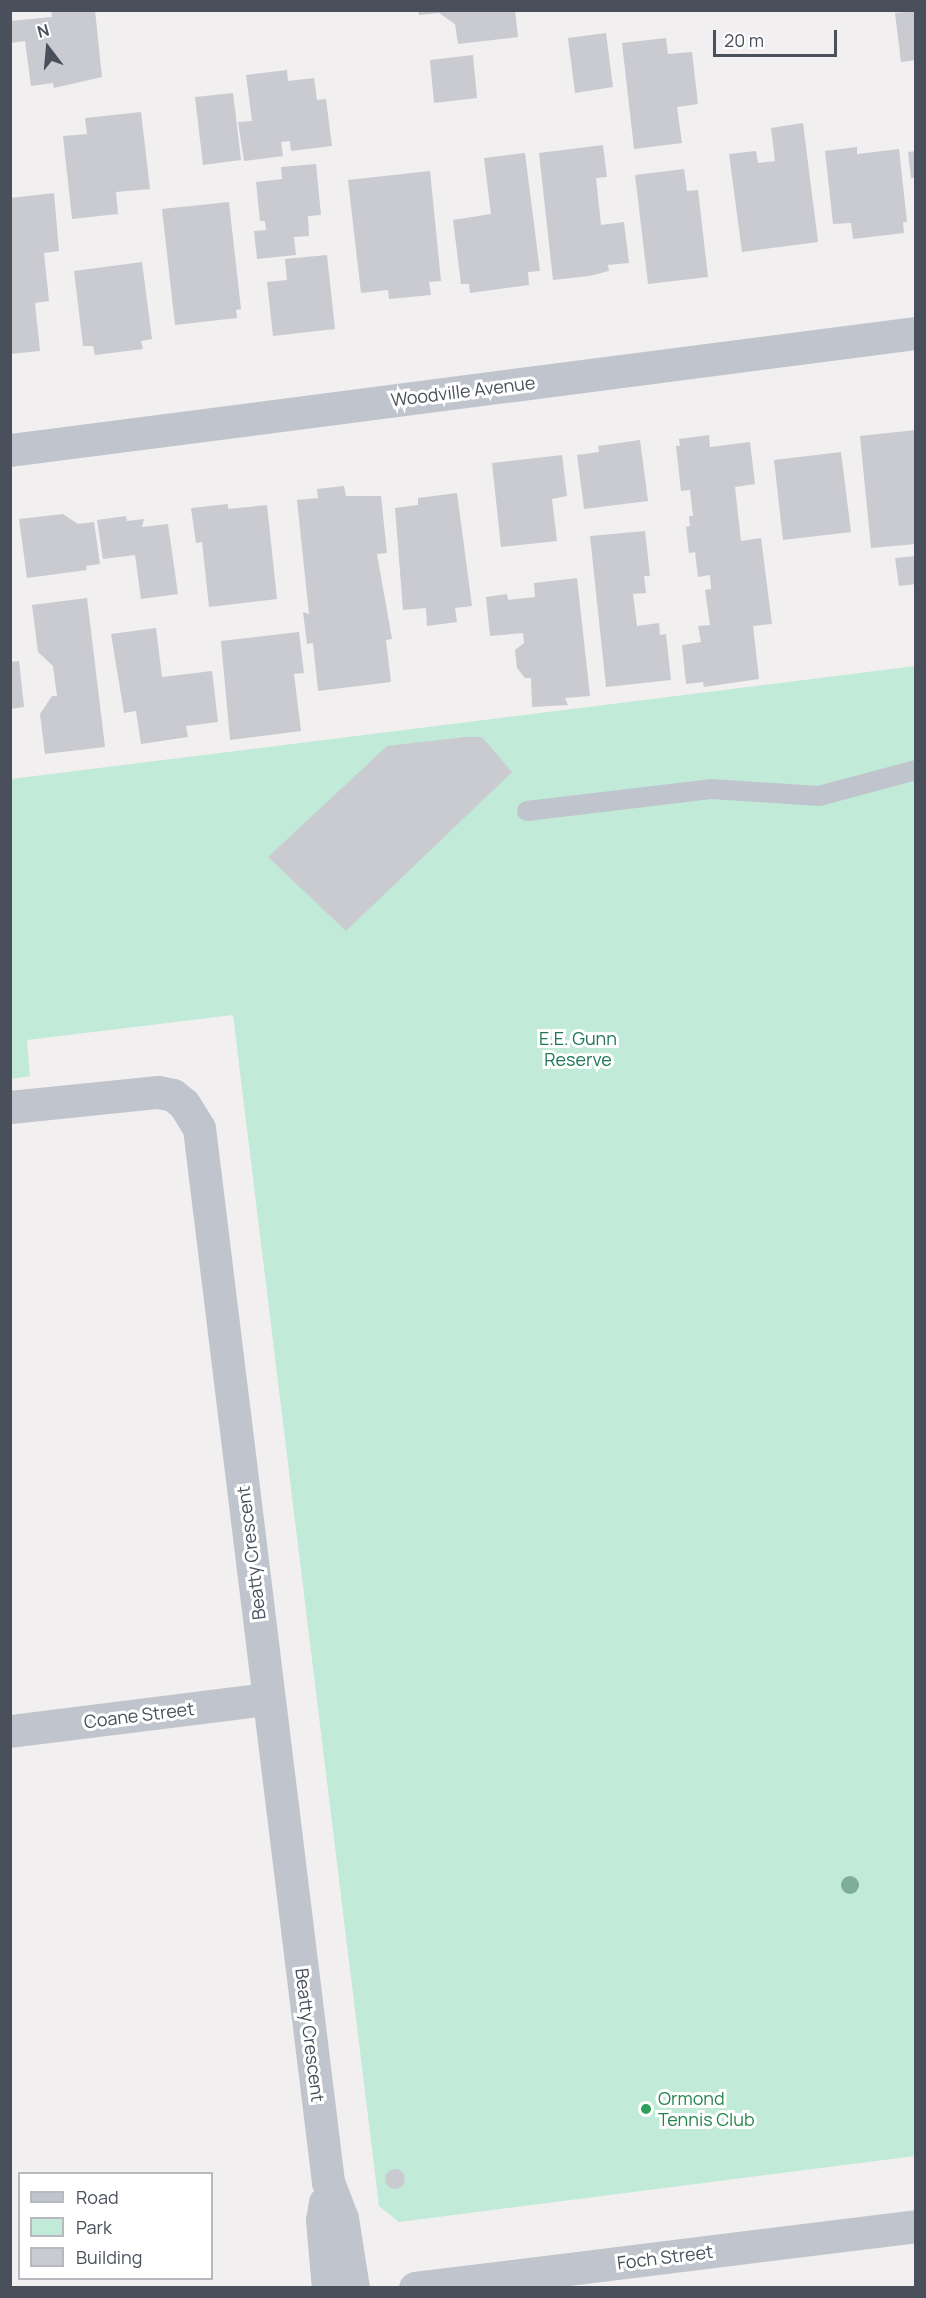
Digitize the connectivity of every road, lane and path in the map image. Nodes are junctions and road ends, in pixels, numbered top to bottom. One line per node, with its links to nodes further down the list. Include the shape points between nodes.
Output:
1 (915, 333): 2 (street, Woodville Avenue)
2 (10, 450)
3 (915, 770): 4 (lane, via 819,796 711,789)
4 (527, 811)
5 (10, 1107): 6 (street, Beatty Crescent, via 158,1092 173,1095 184,1104 200,1128)
6 (268, 1699): 7 (street, Coane Street); 8 (street, Beatty Crescent)
7 (10, 1731)
8 (328, 2182): 10 (street, Beatty Crescent, via 322,2220); 11 (street, Beatty Crescent, via 342,2218)
9 (915, 2226): 12 (street, Foch Street)
10 (328, 2288)
11 (353, 2288)
12 (415, 2288)

